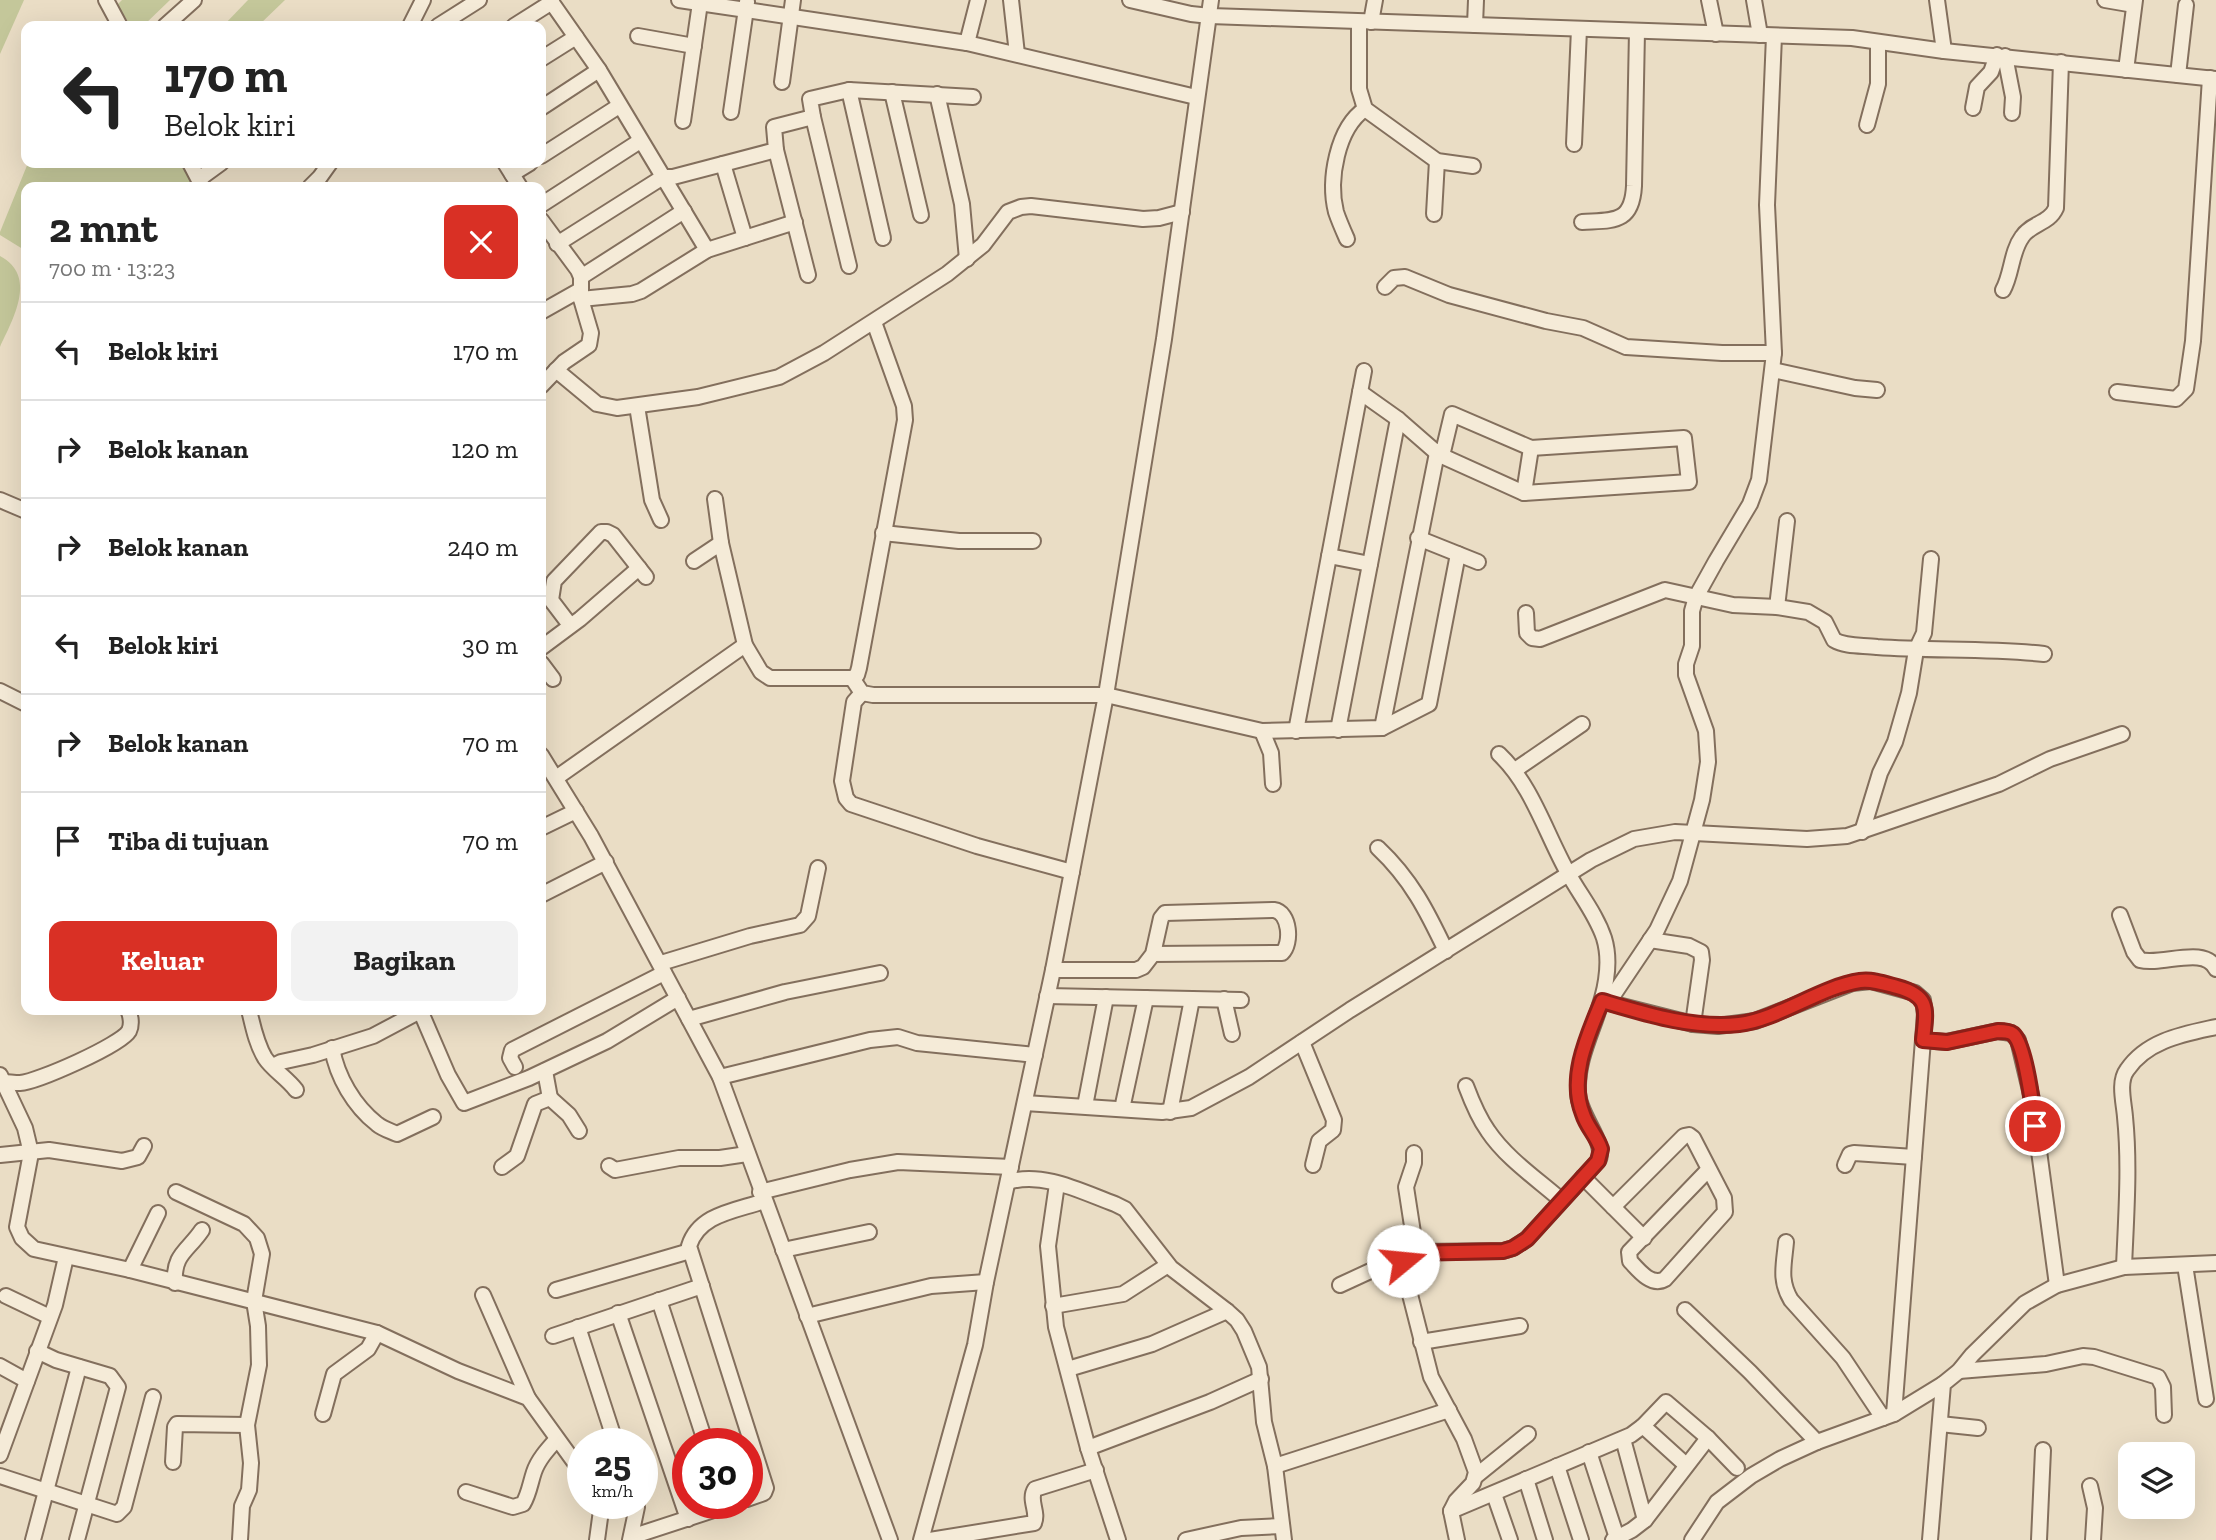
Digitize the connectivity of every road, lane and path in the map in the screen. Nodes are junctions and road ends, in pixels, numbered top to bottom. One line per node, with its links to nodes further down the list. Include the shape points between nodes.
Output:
1 (106, 0): 24 (street)
2 (194, 0): 25 (street)
3 (423, 0): 26 (street)
4 (479, 0): 27 (street)
5 (679, 0): 19 (street)
6 (793, 0): 22 (street)
7 (978, 0): 38 (street)
8 (1011, 0): 41 (street)
9 (1130, 0): 23 (street)
10 (1211, 0): 23 (street)
11 (1375, 0): 29 (street)
12 (1476, 0): 30 (street)
13 (1709, 0): 33 (street)
14 (1754, 0): 34 (street)
15 (1937, 0): 40 (street)
16 (2105, 0): 18 (street)
17 (551, 1): 28 (street); 36 (street)
18 (2134, 2): 46 (street)
19 (700, 3): 20 (street); 39 (street)
20 (746, 5): 22 (street); 59 (street)
21 (2186, 5): 47 (street)
22 (790, 16): 38 (street); 49 (street)
23 (1210, 16): 29 (street); 54 (street)
24 (117, 21)
25 (170, 21)
26 (415, 21)
27 (446, 21)
28 (521, 21)
29 (1365, 22): 30 (street); 58 (street, via 1359,89)
30 (1475, 25): 31 (street)
31 (1579, 29): 32 (street); 65 (street)
32 (1637, 31): 33 (street); 82 (street, via 1631,207 1612,220)
33 (1716, 34): 34 (street)
34 (1767, 35): 37 (street); 97 (street, via 1767,205)
35 (638, 36): 39 (street)
36 (576, 37): 43 (street); 45 (street)
37 (1878, 42): 40 (street); 63 (street, via 1878,84)
38 (967, 43): 41 (street)
39 (694, 46): 62 (street)
40 (1944, 51): 42 (street)
41 (1017, 54): 54 (street)
42 (2001, 55): 44 (street); 57 (street, via 1977,87); 60 (street, via 2013,97)
43 (546, 56)
44 (2061, 62): 46 (street); 94 (street, via 2056,208 2052,217 2021,238)
45 (598, 70): 55 (street); 56 (street)
46 (2126, 70): 47 (street)
47 (2178, 75): 48 (street)
48 (2213, 78): 104 (street, via 2186,389 2176,399)
49 (782, 82)
50 (849, 90): 51 (street); 61 (street, via 812,97); 85 (street)
51 (892, 92): 52 (street); 80 (street)
52 (937, 94): 53 (street); 89 (street, via 962,204)
53 (974, 97)
54 (1196, 97): 78 (street)
55 (546, 105)
56 (619, 106): 64 (street); 67 (street)
57 (1973, 108)
58 (1365, 109): 68 (street); 86 (street, via 1348,125 1334,177 1336,213)
59 (731, 112)
60 (2012, 113)
61 (813, 117): 66 (street, via 774,127); 90 (street)
62 (683, 121)
63 (1867, 125)
64 (640, 141): 73 (street); 76 (street)
65 (1574, 144)
66 (776, 150): 69 (street); 81 (street)
67 (546, 153)
68 (1437, 161): 70 (street); 79 (street)
69 (723, 164): 73 (street); 84 (street)
70 (1474, 166)
71 (216, 168): 74 (street)
72 (326, 168): 75 (street)
73 (663, 177): 77 (street); 87 (street)
74 (202, 182)
75 (315, 182)
76 (546, 202)
77 (684, 211): 88 (street); 92 (street)
78 (1182, 212): 89 (street, via 1143,219 1021,207 1008,212); 138 (street)
79 (1434, 214)
80 (921, 215)
81 (795, 222): 84 (street); 91 (street)
82 (1582, 222)
83 (546, 228): 87 (street)
84 (745, 238): 88 (street)
85 (883, 238)
86 (1347, 239)
87 (557, 244): 92 (street, via 578,270)
88 (707, 250): 92 (street, via 632,294)
89 (967, 260): 96 (street)
90 (849, 266)
91 (808, 275)
92 (581, 288): 95 (street); 98 (street, via 591,339 584,350)
93 (1385, 288): 97 (street, via 1390,280 1405,277 1449,295 1583,328 1626,347)
94 (2003, 290)
95 (546, 309)
96 (874, 322): 105 (street, via 779,377); 115 (street, via 905,414)
97 (1774, 353): 99 (street)
98 (556, 370): 101 (street); 105 (street, via 597,404)
99 (1773, 370): 102 (street); 125 (street, via 1755,494)
100 (1364, 371): 103 (street)
101 (546, 381)
102 (1877, 390)
103 (1360, 392): 106 (street); 120 (street)
104 (2117, 392)
105 (637, 406): 113 (street, via 652,500)
106 (1398, 419): 108 (street); 124 (street)
107 (1531, 448): 108 (street, via 1452,414); 109 (street); 109 (street, via 1684,438 1689,482)
108 (1439, 454): 109 (street); 116 (street)
109 (1524, 493)
110 (715, 499): 118 (street)
111 (0, 500): 112 (street)
112 (21, 509)
113 (661, 520)
114 (1787, 521): 126 (street)
115 (883, 533): 117 (street, via 959,541); 134 (street, via 859,668)
116 (1418, 538): 119 (street); 141 (street)
117 (1033, 541)
118 (721, 543): 122 (street); 130 (street)
119 (1458, 554): 123 (street); 141 (street, via 1429,704)
120 (1329, 556): 124 (street); 144 (street)
121 (1931, 559): 131 (street, via 1926,623)
122 (694, 561)
123 (1478, 562)
124 (1370, 564): 142 (street)
125 (1696, 597): 126 (street); 127 (street, via 1659,592 1540,639 1527,632); 153 (street, via 1686,675 1708,746)
126 (1777, 607): 131 (street, via 1815,615 1839,643)
127 (1526, 613)
128 (570, 625): 128 (street, via 643,572 607,532 601,532 554,581 551,600); 129 (street)
129 (546, 644)
130 (746, 645): 134 (street, via 761,672 770,678); 149 (street)
131 (1916, 650): 132 (street); 154 (street, via 1895,742)
132 (2044, 654)
133 (546, 670): 135 (street)
134 (852, 678): 137 (street)
135 (553, 679)
136 (0, 691): 139 (street)
137 (862, 693): 138 (street); 158 (street, via 854,702 842,781 851,804)
138 (1106, 695): 143 (street); 158 (street)
139 (21, 702)
140 (1582, 723): 148 (street)
141 (1382, 728): 142 (street)
142 (1338, 730): 144 (street)
143 (1262, 732): 144 (street); 150 (street, via 1270,747)
144 (1296, 732)
145 (2122, 734): 154 (street)
146 (1499, 754): 148 (street)
147 (546, 763): 149 (street)
148 (1515, 770): 159 (street)
149 (556, 778): 151 (street)
150 (1273, 784)
151 (576, 811): 152 (street); 156 (street)
152 (546, 826)
153 (1693, 832): 154 (street, via 1807,839); 159 (street, via 1634,839); 162 (street, via 1680,881)
154 (1862, 832)
155 (1378, 848): 163 (street, via 1414,889)
156 (606, 862): 160 (street); 165 (street)
157 (818, 868): 165 (street, via 808,916 800,925 750,936)
158 (1072, 872): 166 (street)
159 (1569, 874): 163 (street); 176 (street, via 1605,939)
160 (546, 892)
161 (2120, 915): 167 (street, via 2140,960 2202,957)
162 (1650, 940): 176 (street); 182 (street, via 1701,951)
163 (1446, 951): 186 (street)
164 (1153, 954): 164 (street, via 1282,953 1287,945 1284,914 1165,912); 166 (street, via 1136,970)
165 (662, 968): 171 (street); 190 (street, via 512,1050)
166 (1053, 970): 169 (street)
167 (2216, 970)
168 (880, 974): 181 (street, via 785,992)
169 (1048, 996): 170 (street); 188 (street)
170 (1106, 997): 172 (street); 200 (street)
171 (678, 998): 181 (street); 191 (street, via 607,1041)
172 (1146, 998): 173 (street); 201 (street)
173 (1192, 999): 174 (street); 202 (street)
174 (1224, 999): 175 (street); 184 (street)
175 (1241, 1000)
176 (1605, 1002): 182 (street); 217 (street, via 1587,1038 1578,1074 1582,1113 1601,1149 1598,1161)
177 (130, 1015): 193 (street, via 130,1028 105,1049 21,1083)
178 (251, 1015): 189 (street, via 256,1040)
179 (411, 1015): 187 (street, via 373,1036)
180 (422, 1015): 194 (street, via 464,1103)
181 (690, 1019): 192 (street)
182 (1693, 1024): 185 (street, via 1755,1021 1852,983 1871,981 1919,996 1926,1014)
183 (2216, 1027): 236 (street, via 2163,1040 2124,1073)
184 (1231, 1034)
185 (1923, 1040): 210 (street); 240 (street, via 1947,1042 1998,1031 2011,1033 2018,1040 2032,1099)
186 (1302, 1042): 202 (street, via 1221,1094); 211 (street, via 1334,1120 1330,1133 1319,1141)
187 (332, 1048): 189 (street); 203 (street, via 344,1084 378,1125 397,1134)
188 (1035, 1055): 192 (street, via 889,1038 838,1046); 198 (street)
189 (273, 1066): 196 (street)
190 (515, 1067)
191 (545, 1071): 194 (street); 197 (street)
192 (720, 1077): 208 (street)
193 (1, 1078): 206 (street, via 25,1128)
194 (523, 1081): 199 (street)
195 (1466, 1086): 222 (street, via 1495,1140)
196 (296, 1090)
197 (550, 1098): 199 (street); 204 (street)
198 (1025, 1102): 200 (street); 215 (street)
199 (535, 1104): 214 (street, via 517,1156)
200 (1085, 1106): 201 (street)
201 (1122, 1109): 202 (street)
202 (1170, 1112)
203 (433, 1117)
204 (579, 1130)
205 (144, 1146): 206 (street, via 138,1157 122,1161 49,1150)
206 (31, 1153): 209 (street); 232 (street, via 17,1227 34,1249)
207 (1414, 1153): 231 (street, via 1406,1187)
208 (747, 1154): 213 (street, via 679,1158 614,1170); 221 (street)
209 (0, 1155)
210 (1914, 1157): 212 (street, via 1852,1153); 273 (street)
211 (1313, 1165)
212 (1845, 1165)
213 (609, 1166)
214 (502, 1167)
215 (1011, 1167): 218 (street); 221 (street, via 898,1161 850,1170)
216 (1709, 1169): 223 (street, via 1693,1138 1686,1135); 227 (street); 227 (street, via 1724,1198 1725,1212 1660,1282 1652,1281 1628,1259)
217 (1583, 1177): 222 (street); 223 (street)
218 (1008, 1182): 219 (street, via 1030,1179); 238 (street)
219 (1057, 1184): 234 (street, via 1125,1209); 248 (street, via 1048,1246)
220 (176, 1192): 247 (street, via 244,1224 257,1238 262,1255)
221 (762, 1197): 229 (street); 230 (street, via 704,1222 690,1242)
222 (1561, 1200): 231 (street, via 1527,1239 1513,1248)
223 (1613, 1207): 227 (street)
224 (158, 1213): 237 (street)
225 (202, 1230): 239 (street, via 177,1259)
226 (869, 1232): 229 (street)
227 (1644, 1238)
228 (1786, 1242): 273 (street, via 1785,1290)
229 (783, 1250): 252 (street)
230 (690, 1251): 242 (street); 243 (street)
231 (1410, 1255): 241 (street); 258 (street, via 1403,1267)
232 (66, 1257): 237 (street); 253 (street)
233 (2216, 1263): 235 (street)
234 (1168, 1265): 248 (street, via 1123,1294); 250 (street)
235 (2185, 1265): 236 (street); 269 (street)
236 (2124, 1267): 240 (street)
237 (130, 1270): 239 (street)
238 (986, 1282): 252 (street, via 931,1286); 320 (street, via 975,1345)
239 (175, 1283): 247 (street)
240 (2057, 1284): 263 (street, via 2025,1303)
241 (1340, 1285)
242 (702, 1286): 246 (street); 279 (street)
243 (556, 1290)
244 (483, 1295): 268 (street)
245 (6, 1296): 253 (street)
246 (659, 1300): 251 (street); 278 (street)
247 (254, 1301): 256 (street); 275 (street, via 259,1365)
248 (1053, 1306): 262 (street)
249 (1685, 1310): 285 (street)
250 (1227, 1311): 262 (street, via 1152,1344); 264 (street, via 1244,1331)
251 (618, 1313): 255 (street); 297 (street)
252 (807, 1316): 319 (street)
253 (50, 1317): 259 (street)
254 (1520, 1326): 258 (street)
255 (578, 1327): 257 (street); 277 (street)
256 (377, 1334): 268 (street); 271 (street, via 368,1349 334,1374)
257 (553, 1336)
258 (1421, 1342): 270 (street)
259 (37, 1350): 261 (street); 265 (street)
260 (0, 1366): 265 (street)
261 (79, 1367): 302 (street); 305 (street, via 110,1376 118,1387)
262 (1068, 1369): 286 (street)
263 (1959, 1371): 266 (street); 272 (street, via 2094,1357 2158,1377)
264 (1261, 1379): 286 (street); 293 (street, via 1264,1422)
265 (27, 1381): 290 (street)
266 (1942, 1384): 273 (street); 274 (street)
267 (153, 1397): 305 (street, via 124,1507 117,1514)
268 (528, 1398): 284 (street)
269 (2206, 1399)
270 (1449, 1410): 293 (street); 299 (street)
271 (323, 1414)
272 (2164, 1415)
273 (1889, 1416): 285 (street)
274 (1940, 1424): 280 (street); 329 (street)
275 (247, 1425): 291 (street, via 177,1424); 317 (street, via 251,1463)
276 (1643, 1426): 282 (street, via 1666,1402); 283 (street); 292 (street)
277 (612, 1428)
278 (701, 1428)
279 (747, 1428)
280 (1978, 1428)
281 (1528, 1434): 299 (street)
282 (1708, 1438): 292 (street); 295 (street)
283 (1623, 1439): 288 (street); 310 (street)
284 (556, 1440): 289 (street); 303 (street, via 535,1469 523,1504 513,1507)
285 (1816, 1442): 328 (street, via 1751,1476 1717,1502)
286 (1088, 1448): 296 (street)
287 (2043, 1451): 330 (street)
288 (1589, 1452): 294 (street); 314 (street)
289 (567, 1454)
290 (0, 1455)
291 (173, 1462)
292 (1686, 1465): 310 (street)
293 (1275, 1466): 312 (street)
294 (1557, 1466): 300 (street); 327 (street)
295 (1737, 1468)
296 (1096, 1470): 321 (street, via 1035,1489 1034,1523); 322 (street)
297 (672, 1472)
298 (0, 1476): 302 (street)
299 (1476, 1476): 306 (street)
300 (1526, 1479): 304 (street); 326 (street)
301 (2090, 1486): 331 (street, via 2095,1508)
302 (46, 1491): 305 (street); 315 (street)
303 (466, 1492)
304 (1494, 1494): 306 (street); 325 (street)
305 (86, 1503): 316 (street)
306 (1451, 1511): 324 (street)
307 (600, 1519): 318 (street)
308 (636, 1519): 313 (street)
309 (688, 1519): 311 (street)
310 (1645, 1520): 314 (street)
311 (666, 1533): 313 (street)
312 (1283, 1533): 323 (street, via 1241,1528)
313 (636, 1537)
314 (1615, 1539)
315 (33, 1540)
316 (77, 1540)
317 (240, 1540)
318 (597, 1540)
319 (890, 1540)
320 (921, 1540)
321 (930, 1540)
322 (1118, 1540)
323 (1186, 1540)
324 (1457, 1540)
325 (1510, 1540)
326 (1545, 1540)
327 (1581, 1540)
328 (1692, 1540)
329 (1930, 1540)
330 (2039, 1540)
331 (2093, 1540)

